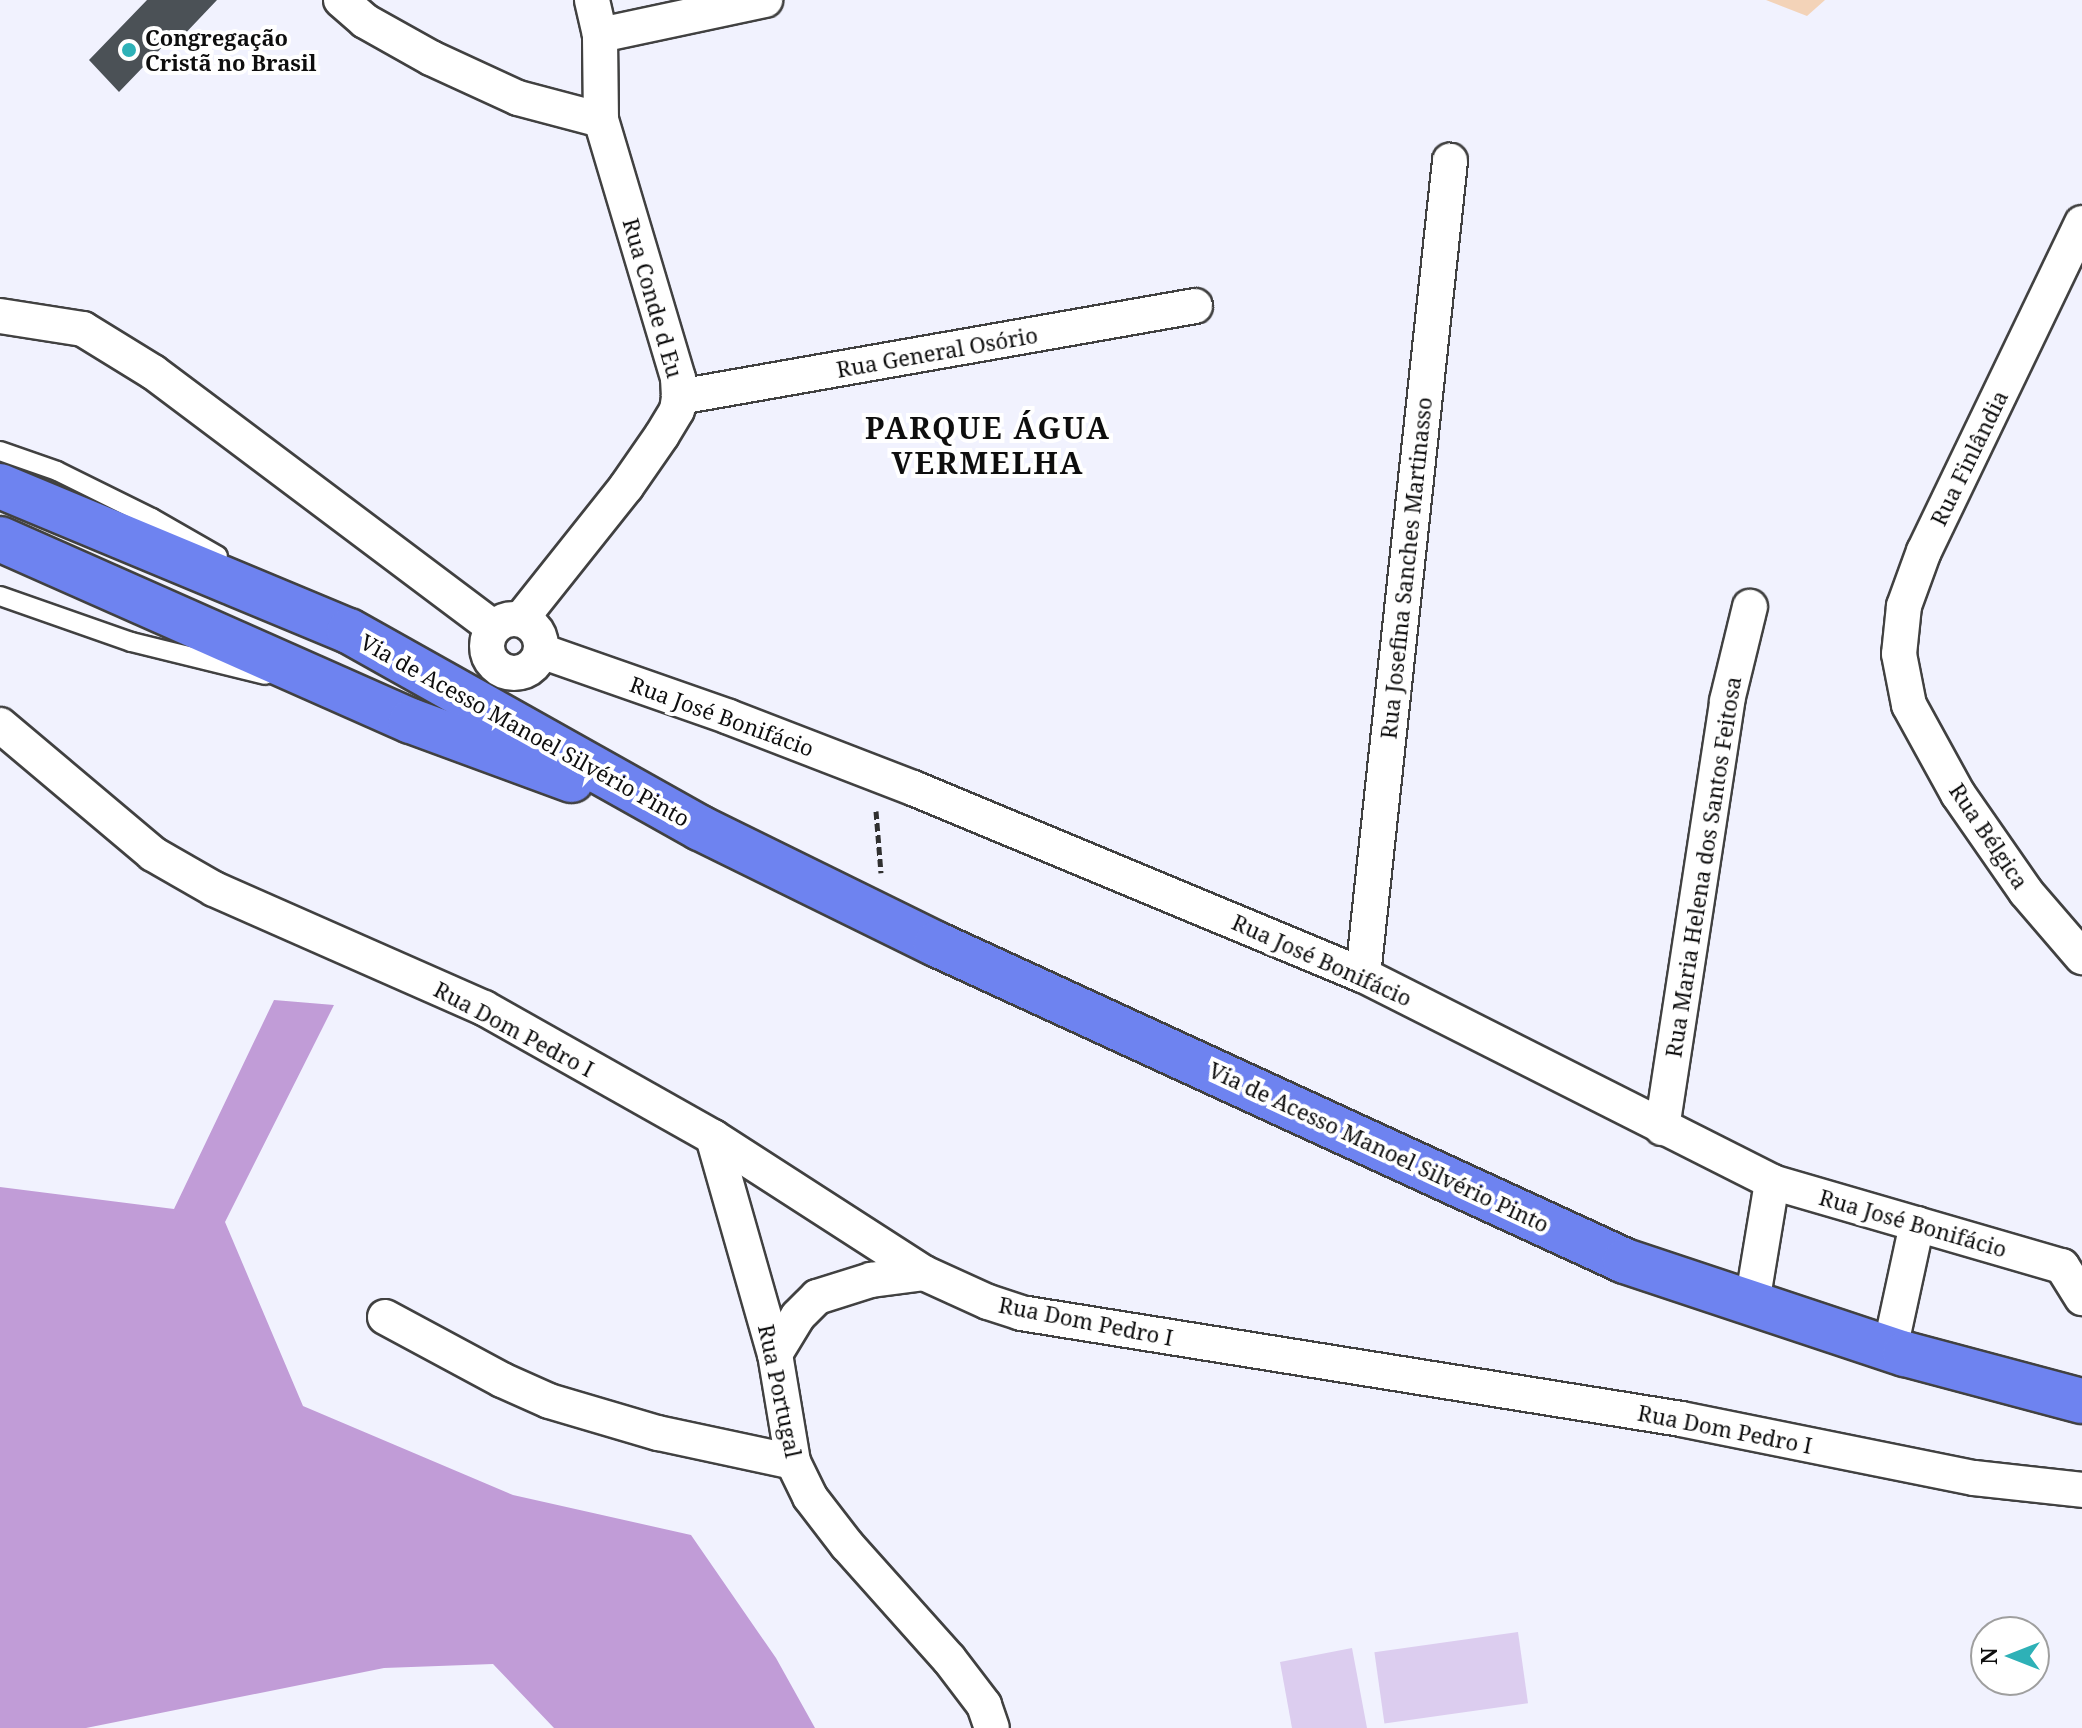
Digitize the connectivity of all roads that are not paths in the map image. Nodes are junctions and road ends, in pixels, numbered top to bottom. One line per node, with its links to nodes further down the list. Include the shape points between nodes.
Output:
1 (341, 0): 5 (street, via 365,21 489,85)
2 (592, 0): 4 (street, Rua Conde d Eu)
3 (765, 0): 4 (street)
4 (600, 35): 5 (street, Rua Conde d Eu)
5 (601, 120): 10 (street, Rua Conde d Eu, via 678,378)
6 (1450, 161): 27 (street, Rua Josefina Sanches Martinasso)
7 (2082, 223): 21 (street, Rua Finlândia, via 1924,551 1904,606 1899,654)
8 (1195, 306): 10 (street, Rua General Osório)
9 (0, 316): 17 (street, via 83,329 153,372)
10 (679, 397): 17 (street, Rua Conde d Eu, via 677,410 626,487)
11 (0, 451): 16 (lane, Via de Acesso Manoel Silvério Pinto, via 57,471 152,518)
12 (0, 486): 16 (main road, Via de Acesso Manoel Silvério Pinto)
13 (0, 539): 19 (main road, Via de Acesso Manoel Silvério Pinto)
14 (0, 596): 19 (lane, Via de Acesso Manoel Silvério Pinto, via 131,642 257,674)
15 (1750, 607): 28 (street, Rua Maria Helena dos Santos Feitosa, via 1727,701)
16 (349, 631): 20 (main road, Via de Acesso Manoel Silvério Pinto)
17 (501, 632): 18 (street, Rua José Bonifácio, via 502,670); 18 (street, via 535,628); 20 (street, Rua Conde d Eu)
18 (529, 662): 22 (street); 27 (street, Rua José Bonifácio, via 873,772)
19 (325, 682): 23 (main road, Via de Acesso Manoel Silvério Pinto)
20 (440, 683): 22 (main road, Via de Acesso Manoel Silvério Pinto)
21 (1909, 705): 26 (street, Rua Bélgica, via 1958,794 2026,892)
22 (486, 708): 23 (main road, via 461,719); 25 (main road, Via de Acesso Manoel Silvério Pinto)
23 (411, 721): 25 (main road, Via de Acesso Manoel Silvério Pinto)
24 (0, 725): 29 (street, Rua Dom Pedro I, via 131,837 201,882 484,1008)
25 (700, 828): 34 (main road, Via de Acesso Manoel Silvério Pinto, via 1625,1261)
26 (2082, 957)
27 (1363, 975): 28 (street, Rua José Bonifácio)
28 (1662, 1128): 30 (street, Rua José Bonifácio)
29 (713, 1137): 32 (street, Rua Dom Pedro I); 37 (street, Rua Portugal)
30 (1772, 1182): 31 (street, Rua José Bonifácio); 34 (street)
31 (1917, 1224): 33 (street, Rua José Bonifácio, via 2062,1266); 36 (street)
32 (924, 1273): 37 (street, via 849,1285 817,1297 798,1316); 40 (street, Rua Dom Pedro I, via 1021,1313 1681,1419 1974,1478)
33 (2082, 1298)
34 (1752, 1303): 36 (main road, Via de Acesso Manoel Silvério Pinto)
35 (385, 1317): 39 (street, via 549,1401 658,1433)
36 (1890, 1349): 38 (main road, Via de Acesso Manoel Silvério Pinto)
37 (775, 1354): 39 (street, Rua Portugal)
38 (2082, 1401)
39 (793, 1462): 41 (street, Rua Portugal, via 810,1497 847,1545 984,1705)
40 (2082, 1490)
41 (992, 1728)

